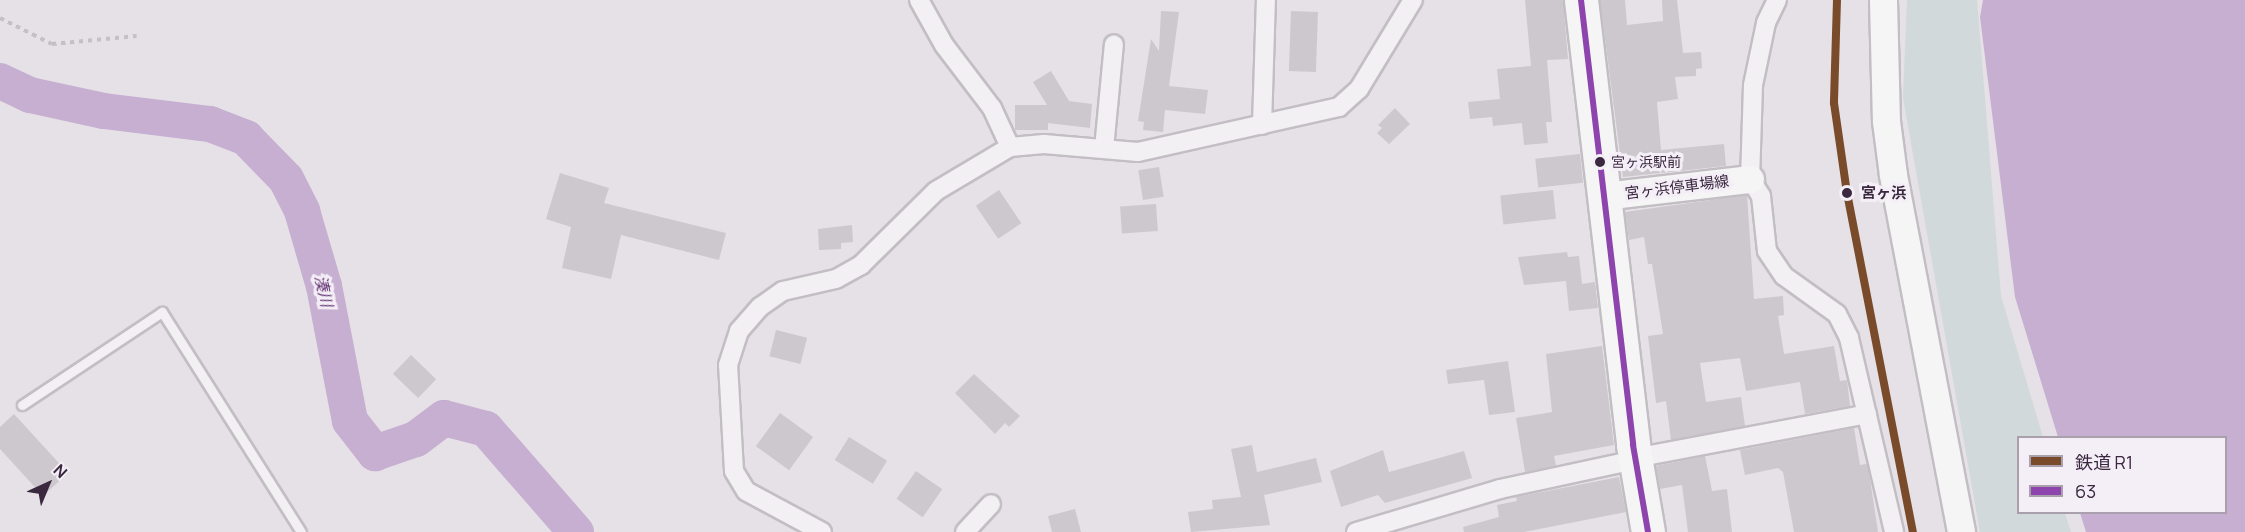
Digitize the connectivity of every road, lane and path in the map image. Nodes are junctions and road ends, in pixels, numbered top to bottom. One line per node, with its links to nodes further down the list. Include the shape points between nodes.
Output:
1 (919, 0): 11 (street, via 944,45 992,108)
2 (1266, 0): 10 (street)
3 (1413, 0): 10 (street, via 1349,100)
4 (1581, 0): 14 (highway)
5 (1777, 0): 13 (street, via 1766,23 1753,85)
6 (1883, 0): 25 (street, via 1893,175)
7 (0, 18): 8 (path, via 52,44)
8 (137, 36)
9 (1113, 44): 12 (street)
10 (1262, 125): 12 (street, via 1138,152)
11 (1010, 147): 12 (street, via 1044,144); 20 (street, via 936,191 861,265 836,279 783,291 760,306 739,331 728,365 734,471 746,491)
12 (1104, 149)
13 (1750, 179): 14 (street, 宮ヶ浜停車場線); 16 (street, via 1761,196 1767,251 1784,276 1837,314 1849,338)
14 (1603, 196): 17 (highway)
15 (22, 405): 19 (lane, via 162,312)
16 (1867, 414): 17 (street); 24 (street)
17 (1635, 459): 22 (street, via 1500,489); 23 (highway)
18 (991, 504): 21 (street)
19 (301, 532)
20 (822, 532)
21 (965, 532)
22 (1356, 532)
23 (1647, 532)
24 (1894, 532)
25 (1961, 532)

